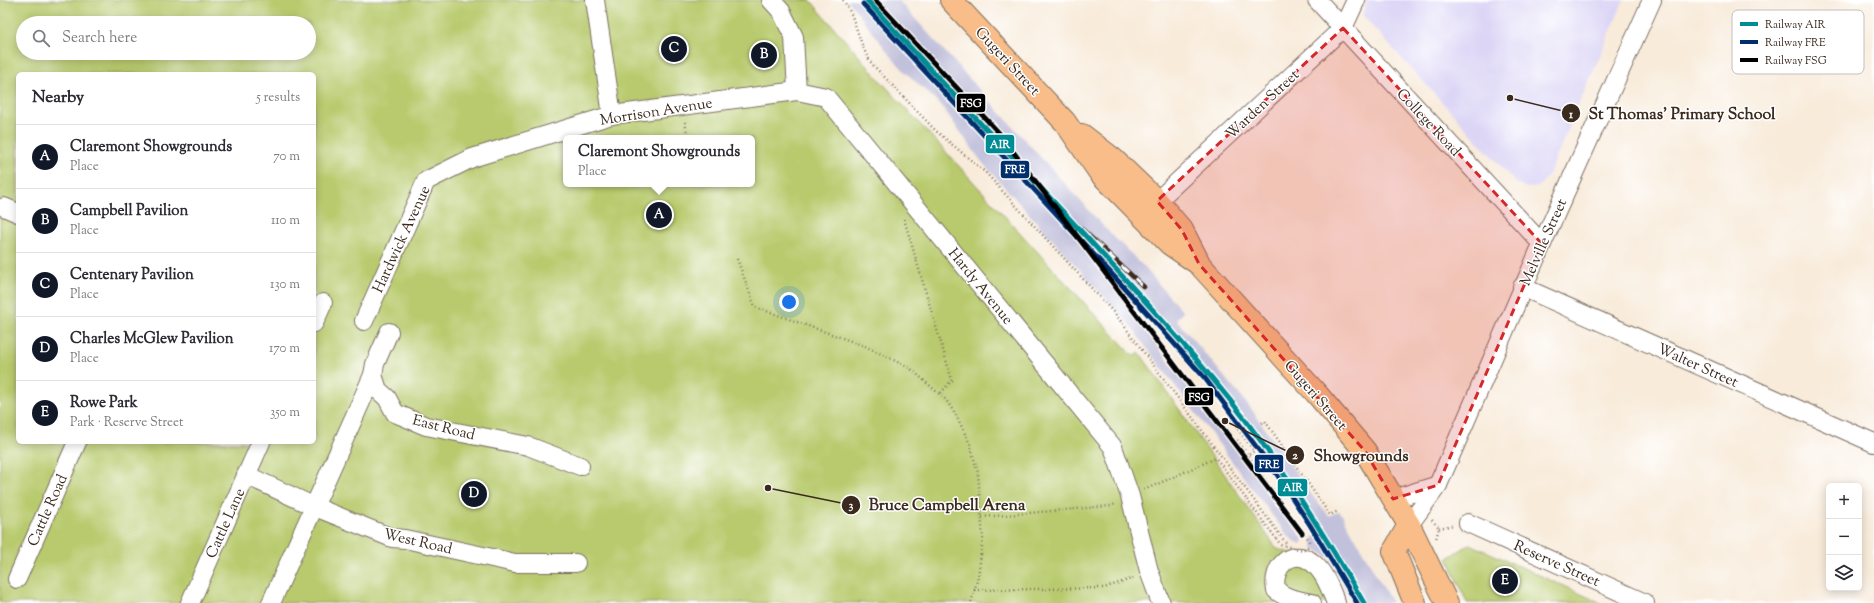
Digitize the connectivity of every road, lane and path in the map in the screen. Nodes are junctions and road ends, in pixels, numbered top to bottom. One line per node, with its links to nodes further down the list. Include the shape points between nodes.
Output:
1 (595, 0): 10 (street)
2 (771, 0): 9 (street, via 781,11 794,37)
3 (844, 0): 45 (path, via 872,64 930,126 985,172 1116,315 1285,543)
4 (951, 0): 11 (main road, Gugeri Street)
5 (1317, 0): 8 (street, College Road)
6 (1356, 0): 8 (street, Warden Street)
7 (1652, 0): 17 (street, Melville Street)
8 (1343, 28): 15 (street, Warden Street); 17 (street, College Road)
9 (797, 91): 10 (street, Morrison Avenue); 38 (street, Hardy Avenue, via 826,97 1113,447)
10 (612, 115): 14 (street, Morrison Avenue)
11 (1065, 122): 15 (main road, Gugeri Street, via 1113,159); 19 (main road, Gugeri Street, via 1100,173 1170,244)
12 (686, 126): 13 (path)
13 (688, 135)
14 (472, 158): 23 (street, Hardwick Avenue, via 426,181)
15 (1157, 201): 19 (main road, Gugeri Street, via 1182,230)
16 (904, 219): 26 (path, via 952,380)
17 (1542, 244): 20 (street, Melville Street)
18 (737, 259): 26 (path, via 755,307 865,346 910,368)
19 (1199, 264): 39 (main road, Gugeri Street, via 1365,451)
20 (1522, 287): 31 (street, Walter Street); 37 (street, Melville Street)
21 (323, 303): 22 (street)
22 (316, 319)
23 (364, 321)
24 (389, 332): 25 (street)
25 (373, 375): 35 (street, East Road, via 378,390 387,398 395,413 426,426 528,446); 40 (street)
26 (940, 394): 42 (path, via 956,415 970,444 978,473)
27 (1232, 415): 28 (path)
28 (1229, 417): 34 (path, via 1254,451); 34 (path, via 1219,425 1244,458)
29 (1262, 423): 41 (path, via 1265,421 1330,515)
30 (1237, 440): 34 (path)
31 (1874, 442)
32 (76, 444): 48 (street, Cattle Road)
33 (260, 444): 36 (street, Cattle Lane)
34 (1249, 455): 38 (path, bridge, via 1309,540 1309,546 1303,550 1281,545 1216,458)
35 (580, 466)
36 (246, 475): 40 (street, West Road); 50 (street, Cattle Lane)
37 (1438, 485): 39 (street); 44 (street, Melville Street)
38 (1130, 496): 42 (path, via 1110,506); 47 (street, Hardy Avenue)
39 (1393, 499): 44 (main road, Gugeri Street)
40 (315, 506): 46 (street, West Road, via 392,538 515,563); 51 (street)
41 (1338, 511)
42 (982, 517): 49 (path, via 983,539)
43 (1468, 523): 58 (street, Reserve Street)
44 (1409, 525): 56 (main road, via 1394,551); 57 (main road, Gugeri Street)
45 (1307, 552)
46 (576, 563)
47 (1148, 571): 49 (path, via 1104,588); 53 (street, Hardy Avenue)
48 (17, 579)
49 (974, 590): 52 (path)
50 (190, 603)
51 (271, 603)
52 (972, 603)
53 (1161, 603)
54 (1312, 603): 55 (street, via 1290,598 1276,590 1275,575 1279,567 1291,557 1304,559 1316,566)
55 (1336, 603)
56 (1415, 603)
57 (1448, 603)
58 (1646, 603)

